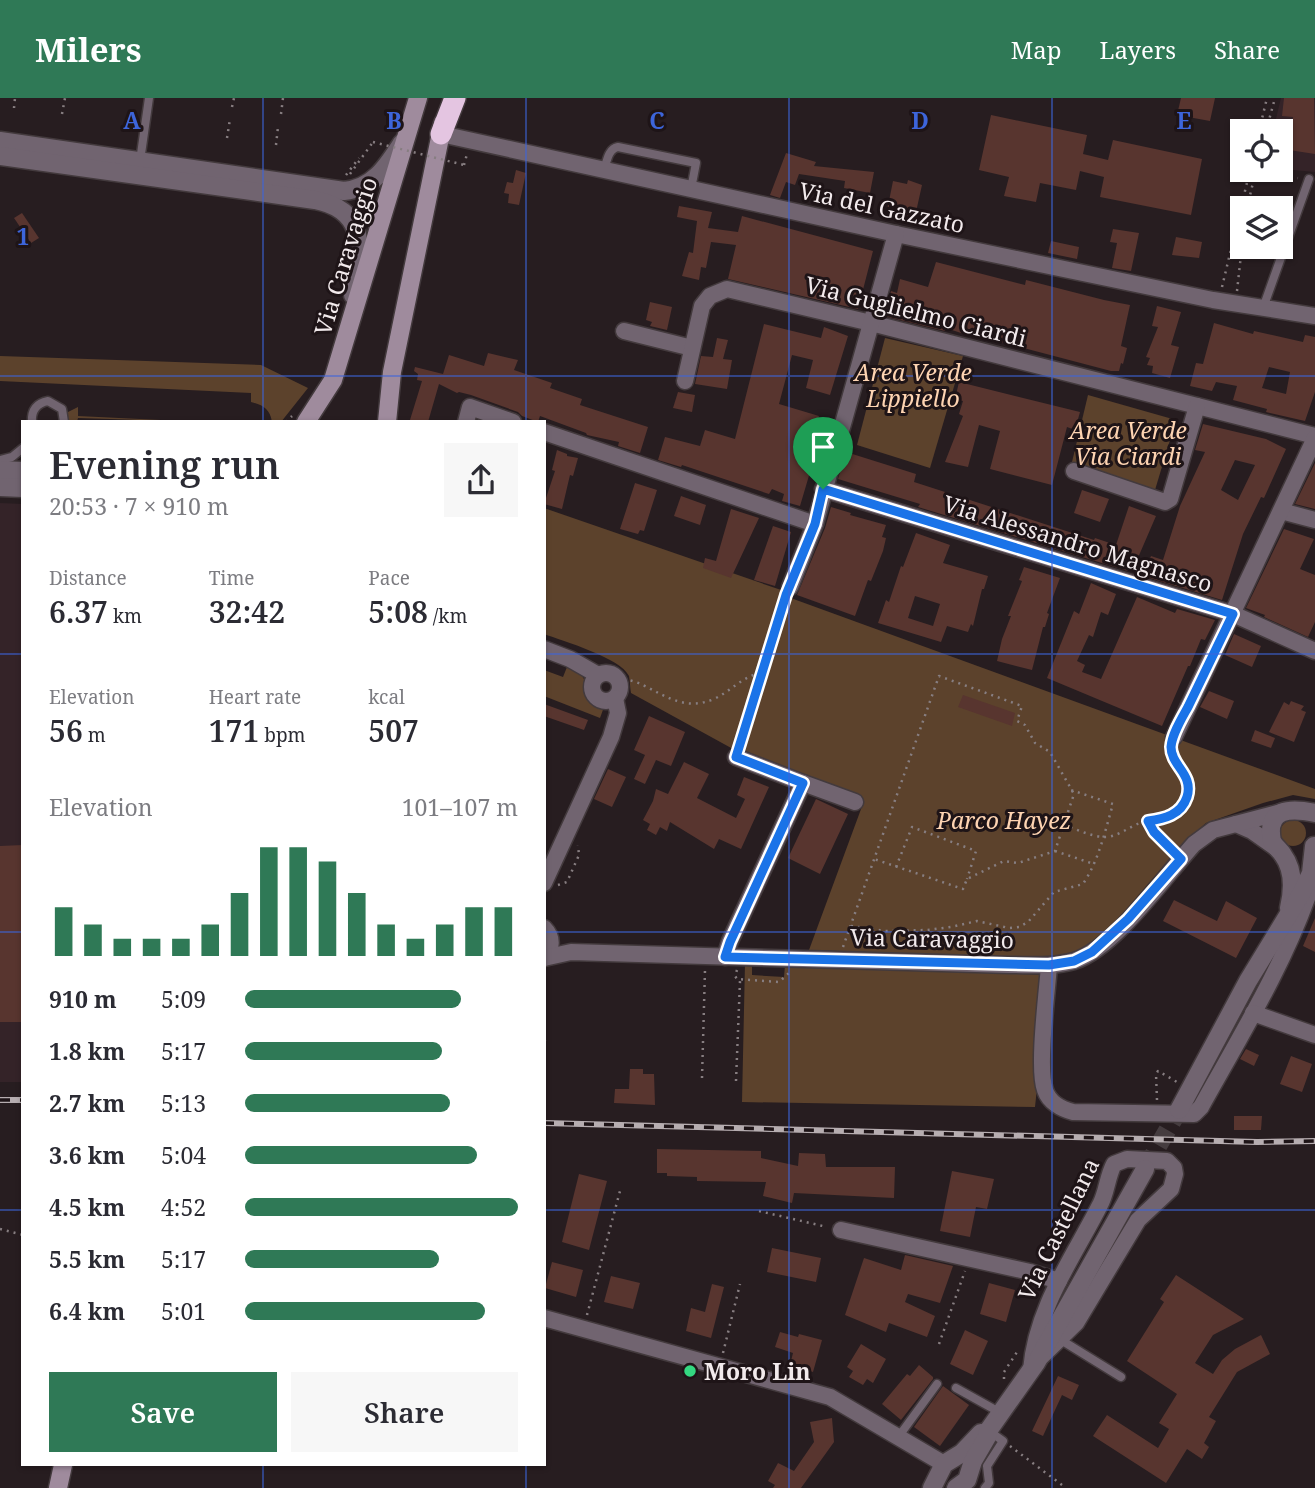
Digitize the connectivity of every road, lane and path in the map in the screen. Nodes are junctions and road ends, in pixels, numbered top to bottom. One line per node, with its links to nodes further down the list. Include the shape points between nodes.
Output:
1 (15, 98): 12 (path)
2 (65, 98): 13 (path)
3 (149, 98): 25 (lane)
4 (234, 98): 11 (path)
5 (283, 98): 14 (path)
6 (418, 98): 20 (main road, Via Caravaggio)
7 (446, 98): 19 (main road)
8 (456, 98): 19 (highway)
9 (1267, 98): 16 (path)
10 (1275, 98): 17 (path)
11 (232, 107)
12 (14, 108)
13 (62, 114)
14 (281, 114)
15 (230, 119): 21 (path)
16 (1262, 119)
17 (1269, 119)
18 (278, 127): 23 (path)
19 (441, 134): 27 (street, Via del Gazzato); 47 (main road, via 392,372)
20 (408, 135): 25 (street, via 380,175 362,187 344,191); 40 (main road, Via Caravaggio)
21 (228, 138)
22 (0, 141): 25 (street)
23 (275, 145)
24 (0, 156): 40 (street, via 334,206 351,220 360,250)
25 (140, 161)
26 (464, 165): 28 (path, bridge, via 373,142)
27 (604, 170): 32 (street, Via del Gazzato); 32 (lane, via 609,153 618,147 696,163)
28 (340, 177)
29 (1293, 177): 30 (path)
30 (1309, 179): 36 (lane)
31 (1248, 182): 35 (path)
32 (691, 189): 33 (street, Via del Gazzato)
33 (896, 234): 35 (street, Via del Gazzato); 38 (street)
34 (1238, 259): 35 (path)
35 (1226, 302): 36 (street, Via del Gazzato)
36 (1263, 308): 37 (street, Via del Gazzato)
37 (1315, 316)
38 (871, 323): 41 (street, Via Guglielmo Ciardi, via 727,289 710,296 702,306); 43 (street, Via Guglielmo Ciardi); 59 (street)
39 (624, 331): 41 (street)
40 (345, 344): 46 (main road, Via Caravaggio, via 332,380)
41 (692, 348): 42 (street, Via Guglielmo Ciardi)
42 (685, 381)
43 (1197, 406): 51 (street, Via Guglielmo Ciardi); 56 (street, via 1170,499 1165,502)
44 (32, 420): 45 (lane, via 34,409 48,401 62,409)
45 (64, 420)
46 (307, 420)
47 (387, 420)
48 (467, 420): 49 (street, via 470,407)
49 (507, 420)
50 (546, 433): 62 (street)
51 (1315, 437): 60 (street)
52 (21, 450): 53 (lane)
53 (0, 460)
54 (0, 470): 55 (street)
55 (21, 471)
56 (1074, 471)
57 (0, 487): 58 (street)
58 (21, 488)
59 (823, 489): 62 (street); 64 (street, Via Alessandro Magnasco)
60 (1281, 511): 61 (street); 64 (street)
61 (1315, 520)
62 (815, 524): 63 (street)
63 (790, 587): 67 (path)
64 (1233, 614): 66 (street, Via Alessandro Magnasco); 71 (street)
65 (546, 650): 68 (street)
66 (1315, 651)
67 (761, 672): 69 (path, via 715,698 691,704); 72 (path)
68 (598, 674): 69 (street); 70 (street, via 591,686 594,695 606,701)
69 (617, 677): 70 (street, via 620,686)
70 (615, 698): 88 (street, via 618,713 611,737)
71 (1174, 737): 77 (path, via 1171,747 1187,778 1187,796 1179,810)
72 (736, 757): 73 (street)
73 (803, 783): 75 (street); 95 (street)
74 (1071, 790): 79 (path, via 1074,794); 80 (path, via 1114,804); 84 (path, via 1050,752 1035,743 1025,724 1017,721 1022,706 939,676)
75 (855, 802)
76 (1305, 814): 78 (street, Via Caravaggio); 82 (street, via 1279,815 1271,829)
77 (1148, 821): 80 (path); 85 (path)
78 (1236, 824): 82 (street); 85 (street, Via Caravaggio, via 1206,833)
79 (1064, 825): 80 (path); 83 (path)
80 (1103, 837): 86 (path)
81 (1315, 846): 82 (street, via 1299,856); 90 (street, via 1311,873 1301,894)
82 (1279, 850): 90 (street, via 1288,864)
83 (1055, 851): 86 (path); 89 (path, via 1018,863 1004,861)
84 (874, 859): 87 (path); 91 (path)
85 (1181, 859): 98 (street, Via Caravaggio, via 1092,952)
86 (1094, 864): 91 (path, via 1083,884 1054,892 1019,927 977,920 927,930)
87 (896, 867): 89 (path, via 962,889); 89 (path, via 912,827 976,851)
88 (546, 879)
89 (967, 879)
90 (1302, 913): 103 (street); 108 (street, via 1248,981)
91 (850, 926): 97 (path)
92 (548, 934): 93 (street, Via Caravaggio); 94 (street, Via Caravaggio)
93 (571, 952): 95 (street, Via Caravaggio); 96 (street, Via Caravaggio)
94 (546, 956)
95 (725, 957): 97 (street, Via Caravaggio)
96 (546, 958)
97 (839, 960): 98 (street, Via Caravaggio)
98 (1049, 965): 109 (street, via 1042,1072 1050,1099 1073,1112)
99 (742, 967): 102 (path, via 735,973)
100 (792, 967): 102 (path, via 779,982)
101 (705, 969): 105 (path)
102 (740, 981): 106 (path)
103 (1253, 1013): 104 (street); 109 (street, via 1198,1111)
104 (1315, 1035)
105 (702, 1078)
106 (736, 1081)
107 (1180, 1083): 109 (path, via 1158,1071)
108 (1179, 1110)
109 (1157, 1114)
110 (1145, 1169): 124 (street, Via Castellana)
111 (621, 1191): 120 (path)
112 (759, 1211): 114 (path)
113 (0, 1229): 115 (path)
114 (841, 1230): 116 (street)
115 (21, 1234)
116 (970, 1258): 117 (street); 122 (path)
117 (1059, 1281): 121 (street, Via Castellana, via 1100,1205 1114,1164 1134,1159 1171,1163 1175,1174 1171,1189 1133,1227 1076,1323); 124 (street, Via Castellana, via 1035,1337)
118 (740, 1284): 123 (path)
119 (546, 1319): 120 (street)
120 (583, 1328): 123 (street)
121 (1061, 1340): 124 (street, Via Castellana); 125 (lane)
122 (939, 1344)
123 (720, 1366): 130 (street, via 830,1397)
124 (1033, 1366): 128 (street, Via Castellana)
125 (1121, 1377)
126 (937, 1384): 130 (lane)
127 (956, 1388): 128 (lane)
128 (1001, 1413): 129 (street, Via Castellana)
129 (988, 1431): 131 (lane); 133 (street, Via Castellana); 134 (street, Via Castellana)
130 (899, 1436): 133 (street)
131 (1003, 1441): 136 (lane, via 987,1466 989,1483); 137 (path)
132 (63, 1466): 135 (main road)
133 (942, 1471): 134 (street, via 947,1485); 134 (street, via 964,1462)
134 (961, 1483)
135 (58, 1488)
136 (985, 1488)
137 (1066, 1488)

